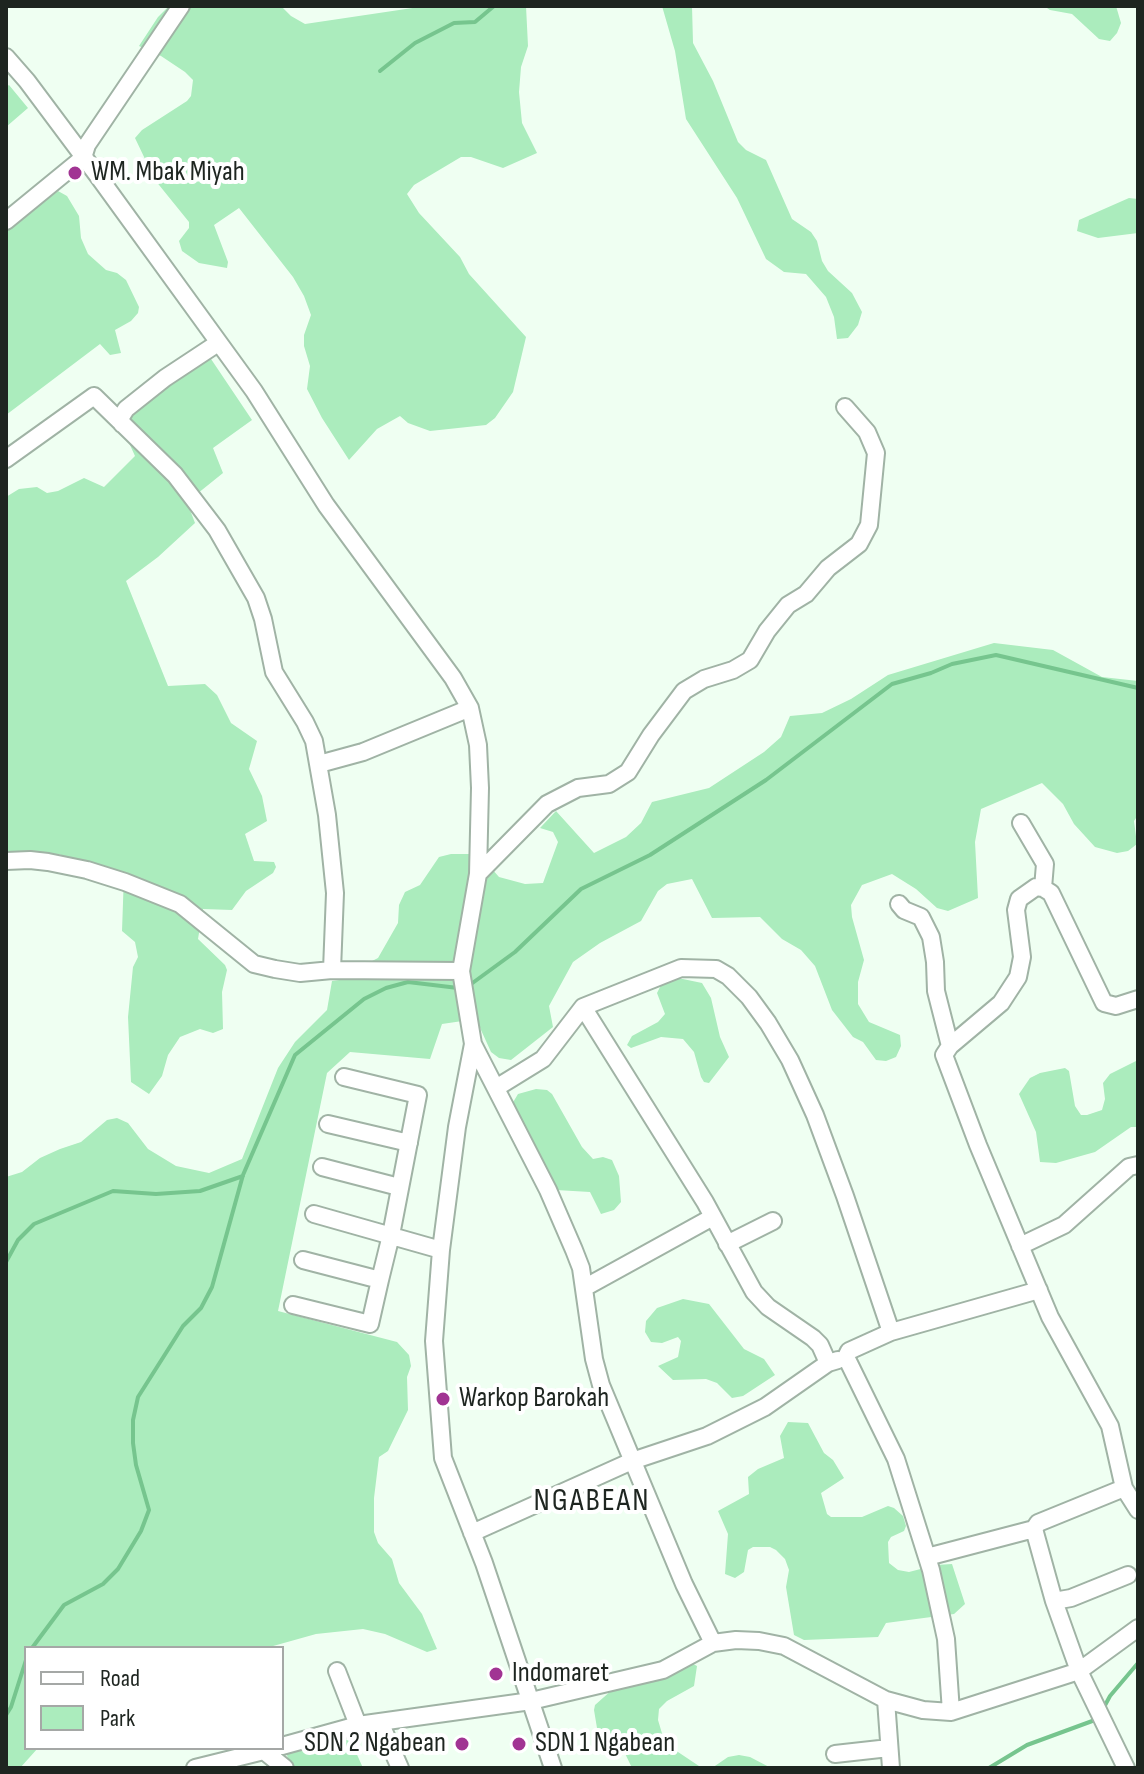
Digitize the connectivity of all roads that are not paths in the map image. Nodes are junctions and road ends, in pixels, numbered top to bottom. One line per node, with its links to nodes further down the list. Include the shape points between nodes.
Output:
1 (181, 6): 3 (street)
2 (6, 57): 3 (street)
3 (83, 158): 4 (street); 5 (street)
4 (6, 221)
5 (218, 343): 7 (street, via 126,409); 9 (street)
6 (845, 407): 13 (street, via 867,432 876,453 869,525 859,544 788,605 750,660 684,691 628,772 609,784 578,788 547,804)
7 (122, 424): 8 (street, via 94,396); 10 (street, via 175,475 247,580 263,619 274,672 305,722)
8 (6, 459)
9 (470, 708): 10 (street, via 363,752); 13 (street, via 478,745)
10 (319, 764): 16 (street, via 335,893)
11 (1021, 823): 14 (street, via 1045,864)
12 (6, 861): 16 (street, via 87,870 180,904 254,964 300,973)
13 (478, 874): 17 (street)
14 (1043, 888): 18 (street, via 1051,893 1104,1003 1116,1006); 21 (street, via 1028,890 1019,899 1018,977 1001,1003)
15 (899, 904): 21 (street, via 921,917 931,937 936,991)
16 (332, 970): 17 (street)
17 (463, 983): 20 (street)
18 (1138, 999)
19 (583, 1007): 23 (street, via 543,1059); 30 (street); 41 (street, via 681,968 716,969 749,997 790,1060 815,1115)
20 (473, 1044): 23 (street); 35 (street)
21 (950, 1046): 34 (street, via 945,1059)
22 (344, 1077): 25 (street, via 418,1095)
23 (496, 1088): 38 (street, via 569,1238)
24 (328, 1124): 25 (street)
25 (409, 1143): 28 (street)
26 (1138, 1165): 34 (street, via 1129,1167 1064,1225)
27 (322, 1167): 28 (street)
28 (399, 1187): 32 (street)
29 (314, 1214): 32 (street)
30 (711, 1218): 33 (street); 38 (street)
31 (773, 1221): 33 (street)
32 (391, 1235): 35 (street); 37 (street)
33 (727, 1244): 43 (street, via 758,1298 813,1338)
34 (1020, 1246): 39 (street)
35 (441, 1250): 48 (street, via 434,1341 443,1458)
36 (303, 1260): 37 (street)
37 (380, 1280): 40 (street, via 370,1324)
38 (584, 1288): 44 (street, via 601,1385)
39 (1039, 1290): 41 (street); 45 (street, via 1110,1426)
40 (293, 1305)
41 (891, 1332): 42 (street)
42 (846, 1357): 43 (street); 49 (street, via 896,1459)
43 (828, 1363): 44 (street, via 753,1413 707,1436)
44 (632, 1461): 48 (street); 53 (street)
45 (1124, 1488): 46 (street); 47 (street)
46 (1138, 1510)
47 (1034, 1529): 49 (street); 51 (street)
48 (472, 1533): 57 (street)
49 (927, 1557): 58 (street, via 946,1639)
50 (1128, 1575): 51 (street)
51 (1054, 1601): 55 (street)
52 (1138, 1628): 55 (street)
53 (713, 1643): 56 (street, via 784,1646); 57 (street, via 663,1670)
54 (337, 1671): 60 (street)
55 (1079, 1671): 58 (street); 70 (street)
56 (886, 1700): 58 (street); 62 (street)
57 (531, 1701): 59 (street); 68 (street)
58 (951, 1712)
59 (380, 1722): 60 (street); 67 (street)
60 (358, 1725): 61 (street)
61 (284, 1745)
62 (889, 1748): 64 (street); 69 (street)
63 (270, 1750): 65 (street); 66 (street)
64 (835, 1754)
65 (195, 1768)
66 (285, 1768)
67 (400, 1768)
68 (553, 1768)
69 (891, 1768)
70 (1126, 1768)

